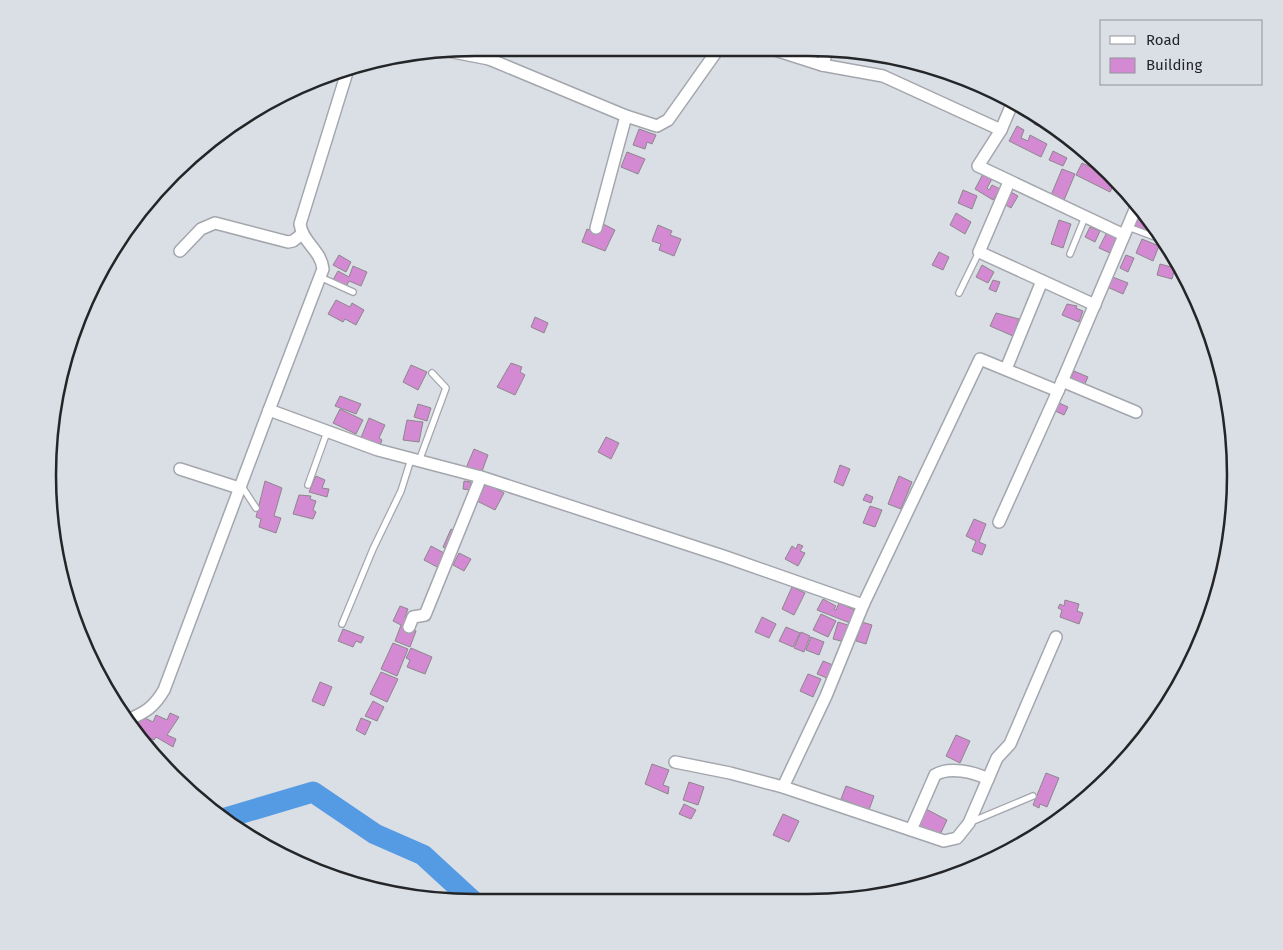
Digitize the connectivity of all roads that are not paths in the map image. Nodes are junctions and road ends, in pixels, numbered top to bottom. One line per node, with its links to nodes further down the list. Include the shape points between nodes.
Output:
1 (497, 56): 8 (street)
2 (713, 56): 8 (street, via 668,120 657,126)
3 (794, 56): 5 (street)
4 (825, 57): 5 (street)
5 (822, 65): 9 (street, via 883,76)
6 (346, 77): 15 (street, via 300,224)
7 (1010, 108): 9 (street)
8 (626, 116): 13 (street)
9 (1001, 130): 10 (street, via 978,166)
10 (1009, 182): 12 (street); 18 (street)
11 (1134, 212): 14 (street)
12 (1085, 217): 14 (street); 19 (lane)
13 (596, 228)
14 (1126, 231): 16 (lane); 24 (street)
15 (302, 234): 17 (street, via 288,242 215,223 201,229); 20 (street, via 319,253 323,269)
16 (1153, 238)
17 (180, 251)
18 (978, 252): 21 (street); 23 (lane)
19 (1070, 254)
20 (320, 277): 22 (lane); 28 (street)
21 (1042, 281): 24 (street); 25 (street)
22 (353, 292)
23 (959, 293)
24 (1094, 306): 27 (street)
25 (1006, 369): 27 (street); 38 (street, via 980,359)
26 (432, 373): 31 (lane, via 446,388)
27 (1060, 386): 29 (street); 37 (street)
28 (270, 410): 30 (street); 35 (street)
29 (1136, 412)
30 (327, 432): 31 (street); 34 (lane)
31 (415, 460): 33 (street); 39 (lane)
32 (180, 469): 35 (street)
33 (481, 478): 38 (street, via 726,557); 40 (street, via 425,615 413,617)
34 (308, 486)
35 (240, 487): 36 (lane); 42 (street, via 164,690 156,704)
36 (256, 508)
37 (999, 522)
38 (862, 605): 45 (street, via 826,696)
39 (342, 624)
40 (409, 627)
41 (1056, 636): 44 (street, via 1010,744 997,758)
42 (134, 717)
43 (675, 762): 45 (street)
44 (988, 779): 47 (street); 48 (street, via 966,772 940,772 935,776)
45 (783, 787): 48 (street)
46 (1032, 796): 47 (lane)
47 (969, 823): 48 (street, via 957,838 944,841)
48 (911, 830)

